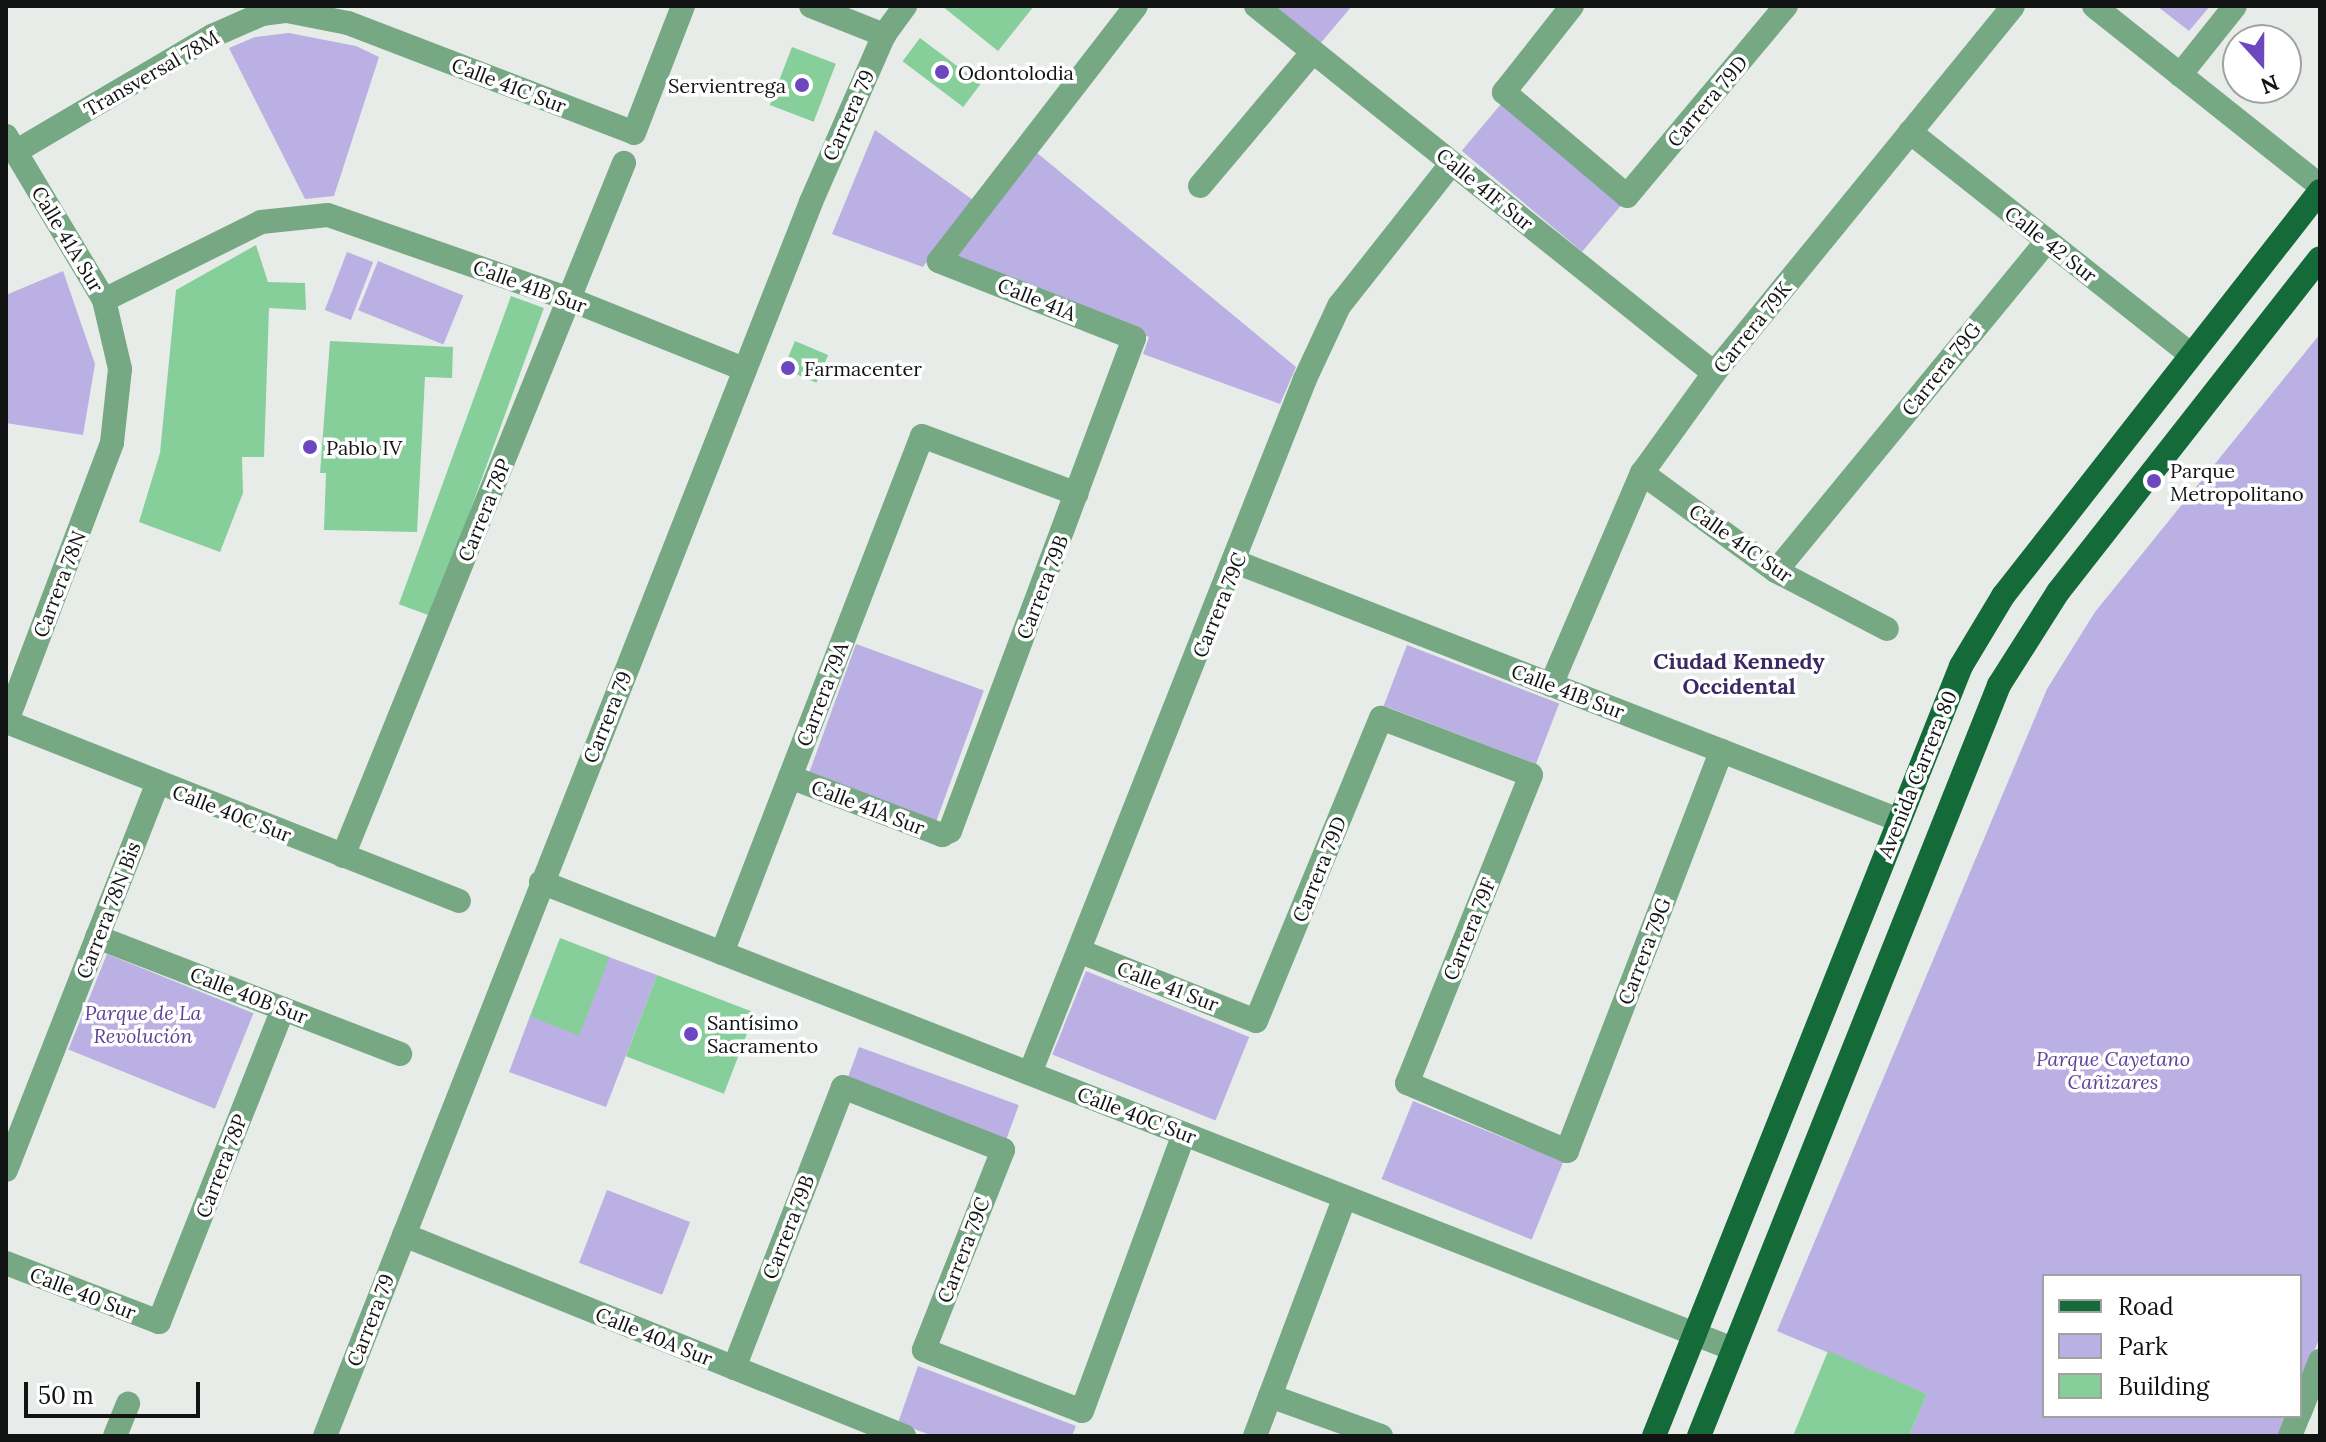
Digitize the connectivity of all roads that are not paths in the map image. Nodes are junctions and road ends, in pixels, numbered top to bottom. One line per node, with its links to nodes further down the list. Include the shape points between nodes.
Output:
1 (683, 6): 12 (street, Calle 41C Sur, via 634,133)
2 (811, 6): 11 (street)
3 (905, 6): 11 (street, Carrera 79)
4 (1136, 6): 25 (street, Calle 41A, via 939,261)
5 (1256, 6): 13 (street, Calle 41F Sur)
6 (1572, 6): 7 (street, Carrera 79D, via 1504,92 1627,196)
7 (1786, 6)
8 (2013, 6): 15 (street, Carrera 79K)
9 (2094, 6): 14 (street)
10 (2235, 6): 14 (street)
11 (884, 35): 27 (street, Carrera 79)
12 (385, 38): 16 (street, Transversal 78M, via 314,13 262,14)
13 (1313, 52): 18 (street, Calle 41F Sur); 19 (street)
14 (2180, 75): 20 (street)
15 (1910, 132): 21 (street, Calle 42 Sur); 28 (street, Carrera 79K)
16 (11, 144): 24 (street, Calle 41A Sur)
17 (624, 163): 23 (street, Carrera 78P)
18 (1452, 163): 28 (street, Calle 41F Sur); 32 (street, Carrera 79C, via 1339,306 1297,398)
19 (1200, 186)
20 (2320, 188): 26 (main road, Avenida Carrera 80)
21 (2047, 241): 26 (street, Calle 42 Sur); 33 (street, Carrera 79G)
22 (2320, 258): 62 (main road, Avenida Carrera 80, via 2049,604 1999,685)
23 (569, 299): 24 (street, Calle 41B Sur, via 313,214 261,222); 27 (street, Calle 41B Sur); 43 (street, Carrera 78P)
24 (104, 300): 29 (street, Calle 41A Sur, via 120,369)
25 (1134, 338): 31 (street, Carrera 79B)
26 (2191, 355): 41 (main road, Avenida Carrera 80, via 2003,596 1948,695)
27 (744, 369): 44 (street, Carrera 79)
28 (1714, 373): 30 (street, Carrera 79K)
29 (112, 443): 36 (street, Carrera 78N)
30 (1642, 473): 33 (street, Calle 41C Sur); 35 (street, Carrera 79K)
31 (1077, 494): 39 (street, Carrera 79A, via 922,436); 42 (street, Carrera 79B)
32 (1236, 562): 35 (street, Calle 41B Sur); 47 (street, Carrera 79C)
33 (1776, 571): 34 (street, Calle 41C Sur)
34 (1887, 629)
35 (1551, 685): 37 (street, Calle 41B Sur)
36 (7, 723): 40 (street, Calle 40C Sur)
37 (1721, 751): 41 (street, Calle 41B Sur); 53 (street, Carrera 79G, via 1567,1151)
38 (1531, 775): 50 (street, Carrera 79D, via 1381,718); 53 (street, Carrera 79F)
39 (790, 777): 42 (street, Calle 41A Sur); 48 (street, Carrera 79A)
40 (157, 785): 43 (street, Calle 40C Sur); 46 (street, Carrera 78N Bis)
41 (1899, 820): 61 (main road, Avenida Carrera 80)
42 (946, 835)
43 (343, 856): 45 (street, Calle 40C Sur)
44 (541, 882): 48 (street, Calle 40C Sur); 58 (street, Carrera 79)
45 (459, 901)
46 (97, 937): 49 (street, Calle 40B Sur); 56 (street, Carrera 78N Bis)
47 (1079, 951): 50 (street, Calle 41 Sur); 52 (street, Carrera 79C)
48 (722, 953): 52 (street, Calle 40C Sur)
49 (283, 1009): 51 (street, Calle 40B Sur); 60 (street, Carrera 78P)
50 (1256, 1021)
51 (400, 1054)
52 (1030, 1073): 55 (street, Calle 40C Sur)
53 (1407, 1083)
54 (843, 1087): 55 (street, Carrera 79C, via 1003,1150 924,1350 1082,1411); 64 (street, Carrera 79B)
55 (1184, 1134): 57 (street, Calle 40C Sur)
56 (6, 1170)
57 (1345, 1197): 61 (street, Calle 40C Sur); 65 (street)
58 (404, 1235): 64 (street, Calle 40A Sur); 70 (street, Carrera 79)
59 (6, 1263): 60 (street, Calle 40 Sur)
60 (159, 1322)
61 (1695, 1334): 62 (street, Calle 40C Sur); 73 (main road, Avenida Carrera 80)
62 (1733, 1349): 74 (main road, Avenida Carrera 80)
63 (2320, 1361): 67 (street)
64 (734, 1368): 68 (street, Calle 40A Sur)
65 (1270, 1396): 71 (street); 72 (street)
66 (128, 1404): 69 (street)
67 (2302, 1406)
68 (897, 1435)
69 (115, 1436)
70 (325, 1436)
71 (1255, 1436)
72 (1381, 1436)
73 (1654, 1436)
74 (1699, 1436)

